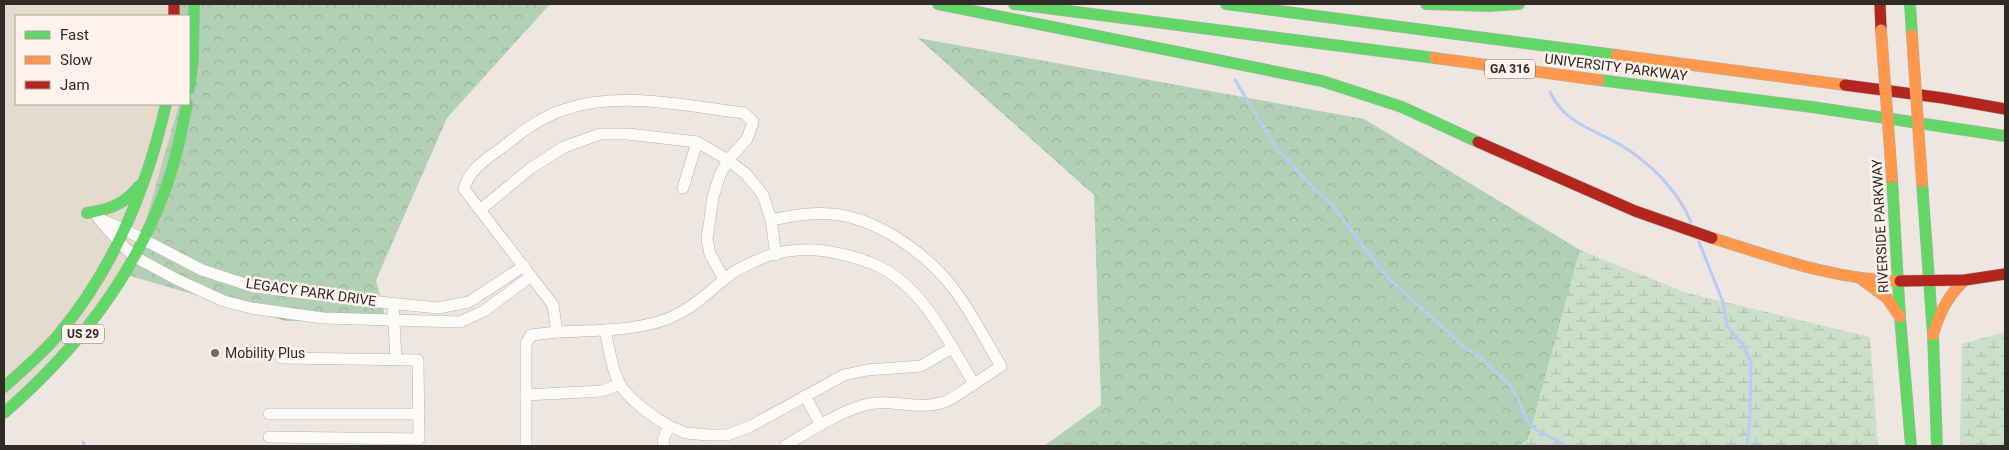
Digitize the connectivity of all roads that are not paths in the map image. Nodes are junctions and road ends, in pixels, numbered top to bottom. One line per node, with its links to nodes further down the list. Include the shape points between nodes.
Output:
1 (194, 4): 9 (main road)
2 (938, 4): 29 (main road, via 1322,81 1402,107 1526,165 1654,218 1795,264)
3 (1014, 4): 13 (main road, UNIVERSITY PARKWAY / GA 316, via 1812,107)
4 (1226, 4): 12 (main road, UNIVERSITY PARKWAY / GA 316, via 1943,98)
5 (1426, 4): 6 (main road)
6 (1519, 4)
7 (1880, 4): 31 (main road, RIVERSIDE PARKWAY, bridge)
8 (1910, 4): 33 (main road, bridge)
9 (190, 82)
10 (166, 105): 16 (main road, US 29)
11 (187, 105): 22 (main road, US 29, via 164,192)
12 (2005, 109)
13 (2005, 136)
14 (698, 142): 15 (street); 17 (street); 18 (street, via 600,134 564,146)
15 (728, 160): 18 (street, via 747,139 753,122 744,113 637,100 593,101 561,110 530,126 478,165 466,180 464,190); 20 (street, via 746,174 763,195); 30 (street, via 713,196 707,239 710,254)
16 (150, 172): 19 (main road, via 120,206); 21 (main road, US 29)
17 (684, 188)
18 (480, 210): 26 (street)
19 (88, 213)
20 (771, 220): 24 (street); 44 (street, via 832,214 861,220 889,233 917,252 940,272 954,290 1001,366)
21 (125, 230): 22 (street, LEGACY PARK DRIVE); 23 (main road, US 29); 23 (street, LEGACY PARK DRIVE, via 98,218)
22 (143, 240): 25 (main road, US 29); 34 (street, LEGACY PARK DRIVE, via 202,270 254,287)
23 (119, 242): 25 (street, LEGACY PARK DRIVE); 45 (main road, US 29, via 65,326)
24 (776, 255): 30 (street, via 732,272); 40 (street, via 794,250 825,250 856,257 881,268 906,285 930,312)
25 (135, 257): 36 (street, LEGACY PARK DRIVE, via 224,301 251,308 323,318); 48 (main road, US 29, via 101,312 62,360)
26 (524, 266): 28 (street); 34 (street, LEGACY PARK DRIVE, via 469,302 438,308)
27 (2005, 274): 32 (main road)
28 (531, 276): 36 (street, LEGACY PARK DRIVE, via 484,311 460,322); 38 (street, via 553,304)
29 (1861, 279): 31 (main road); 35 (main road, via 1887,298)
30 (724, 280): 37 (street, via 680,314 648,324)
31 (1898, 280): 33 (main road); 35 (main road, RIVERSIDE PARKWAY)
32 (1965, 280): 33 (main road); 39 (main road, via 1944,303)
33 (1928, 282): 39 (main road)
34 (393, 304): 36 (street)
35 (1900, 317): 57 (main road, RIVERSIDE PARKWAY)
36 (394, 321): 42 (street)
37 (605, 330): 38 (street); 43 (street)
38 (557, 332): 46 (street, via 531,335 526,344)
39 (1933, 334): 58 (main road)
40 (952, 348): 44 (street); 47 (street, via 921,366 844,375)
41 (281, 358): 42 (street)
42 (396, 360): 50 (street, via 418,360)
43 (620, 384): 46 (street, via 602,391); 52 (street, via 648,414)
44 (974, 384): 51 (street, via 945,402 920,406 883,402 864,405)
45 (4, 387)
46 (526, 395): 54 (street)
47 (805, 396): 51 (street); 52 (street, via 751,426 727,435 686,433)
48 (4, 413)
49 (269, 414): 50 (street)
50 (419, 414): 53 (street, via 419,439)
51 (821, 425): 56 (street)
52 (668, 426): 55 (street)
53 (270, 437)
54 (526, 446)
55 (664, 446)
56 (784, 446)
57 (1911, 446)
58 (1937, 446)

